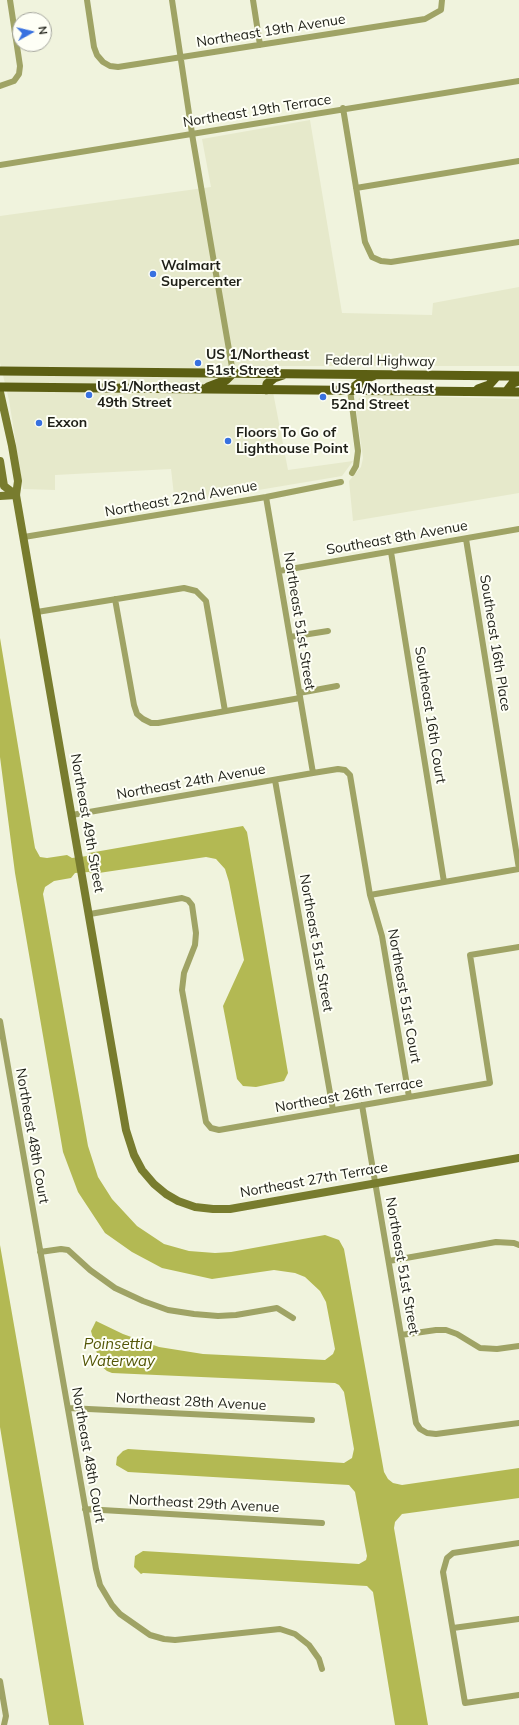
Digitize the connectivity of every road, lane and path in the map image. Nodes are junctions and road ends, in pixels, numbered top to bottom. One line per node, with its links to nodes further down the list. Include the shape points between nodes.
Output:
1 (10, 0): 9 (street, via 20,66 19,74 14,81)
2 (87, 0): 7 (street, Northeast 19th Avenue, via 94,47 97,56 103,62 118,67)
3 (172, 0): 7 (street)
4 (253, 0): 6 (street)
5 (442, 0): 6 (street, Northeast 19th Avenue, via 441,10 425,19)
6 (260, 45): 7 (street, Northeast 19th Avenue)
7 (181, 58): 11 (street)
8 (519, 81): 10 (street, Northeast 19th Terrace)
9 (0, 86)
10 (343, 108): 11 (street, Northeast 19th Terrace); 14 (street)
11 (192, 134): 13 (street, Northeast 19th Terrace); 17 (street)
12 (519, 162): 14 (street)
13 (0, 165)
14 (356, 188): 15 (street, via 365,242 372,257 381,261 391,262)
15 (519, 242)
16 (0, 371): 17 (main road, Federal Highway)
17 (233, 373): 18 (main road, Federal Highway); 24 (main road, via 226,380)
18 (286, 374): 19 (main road, Federal Highway); 25 (main road, via 274,378 267,384)
19 (378, 374): 20 (main road, Federal Highway); 26 (main road, via 364,379)
20 (497, 376): 21 (main road, Federal Highway); 27 (main road, via 489,385)
21 (519, 376)
22 (519, 381): 29 (main road, via 513,383)
23 (0, 387): 24 (main road, Federal Highway)
24 (201, 389): 25 (main road, Federal Highway)
25 (266, 390): 26 (main road, Federal Highway)
26 (350, 390): 27 (main road, Federal Highway); 32 (street, via 358,450 356,466)
27 (473, 391): 29 (main road, Federal Highway)
28 (0, 392): 34 (street, Northeast 49th Street, via 18,481)
29 (506, 392): 30 (main road, Federal Highway)
30 (519, 392)
31 (0, 461): 34 (street, via 4,486)
32 (352, 473)
33 (341, 482): 36 (street, Northeast 22nd Avenue)
34 (16, 495): 35 (street); 38 (street, Northeast 49th Street)
35 (0, 496)
36 (266, 497): 38 (street, Northeast 22nd Avenue); 41 (street, Northeast 51st Street)
37 (519, 529): 39 (street, Southeast 8th Avenue)
38 (24, 537): 43 (street, Northeast 49th Street)
39 (466, 539): 40 (street, Southeast 8th Avenue); 52 (street, Southeast 16th Place)
40 (391, 552): 41 (street, Southeast 8th Avenue); 53 (street, Southeast 16th Court)
41 (279, 571): 45 (street, Northeast 51st Street)
42 (115, 599): 43 (street); 48 (street, via 137,714 151,723 158,723); 48 (street, via 184,588 196,591 206,601)
43 (37, 612): 51 (street, Northeast 49th Street)
44 (328, 630): 45 (street)
45 (290, 637): 47 (street, Northeast 51st Street)
46 (337, 686): 47 (street)
47 (299, 696): 48 (street); 49 (street, Northeast 51st Street)
48 (225, 712)
49 (313, 773): 50 (street, Northeast 24th Avenue); 54 (street, Northeast 24th Avenue, via 338,769 345,770 350,775)
50 (275, 780): 51 (street, Northeast 24th Avenue); 60 (street, Northeast 51st Street)
51 (72, 815): 55 (street, Northeast 49th Street)
52 (519, 869): 53 (street)
53 (444, 882): 54 (street)
54 (370, 895): 58 (street, Northeast 51st Court, via 379,922)
55 (90, 914): 60 (street, Northeast 26th Terrace, via 182,898 192,905 195,945 184,973 182,990 206,1122 211,1128 219,1130); 61 (street, Northeast 49th Street, via 126,1130)
56 (519, 947): 58 (street, Northeast 26th Terrace, via 470,955 490,1083)
57 (0, 1020): 65 (street, Northeast 48th Court)
58 (409, 1097): 59 (street, Northeast 26th Terrace)
59 (362, 1105): 60 (street, Northeast 26th Terrace); 63 (street, Northeast 51st Street)
60 (333, 1110)
61 (134, 1155): 63 (street, Northeast 27th Terrace, via 142,1170 166,1194 195,1207 213,1210)
62 (519, 1158): 63 (street, Northeast 27th Terrace)
63 (376, 1183): 66 (street, Northeast 51st Street)
64 (519, 1245): 66 (street, via 496,1242)
65 (40, 1252): 67 (street, via 68,1250 115,1288 168,1310 218,1316 277,1308); 70 (street, Northeast 48th Court)
66 (389, 1261): 68 (street, Northeast 51st Street)
67 (293, 1318)
68 (401, 1334): 69 (street, via 446,1330 480,1348); 72 (street, Northeast 51st Street, via 416,1423 420,1429 436,1434)
69 (519, 1346)
70 (68, 1408): 71 (street, Northeast 28th Avenue); 73 (street, Northeast 48th Court)
71 (312, 1420)
72 (519, 1423)
73 (85, 1509): 74 (street, Northeast 29th Avenue); 78 (street, Northeast 48th Court, via 100,1585 120,1614 143,1631 164,1639 175,1640 280,1629 295,1634 309,1644)
74 (322, 1523)
75 (519, 1543): 77 (street, via 462,1551 447,1558 443,1572)
76 (519, 1619): 77 (street)
77 (453, 1628): 80 (street, via 465,1703)
78 (322, 1669)
79 (0, 1681): 81 (street, via 6,1716)
80 (519, 1696)
81 (4, 1725)

